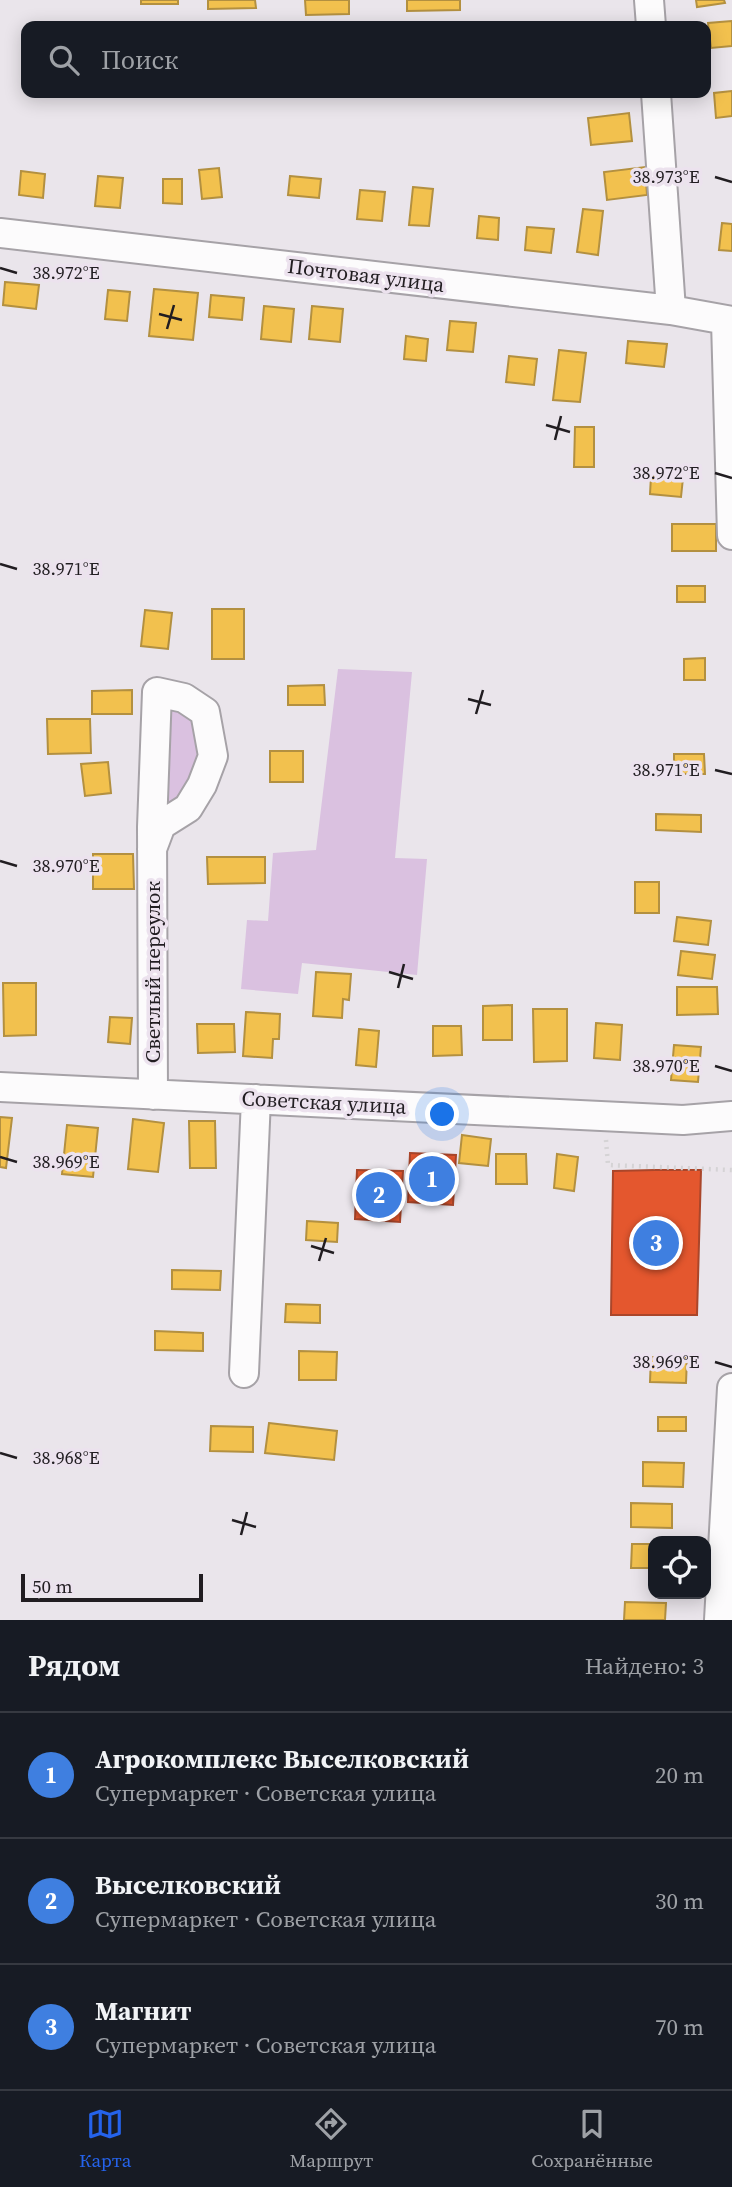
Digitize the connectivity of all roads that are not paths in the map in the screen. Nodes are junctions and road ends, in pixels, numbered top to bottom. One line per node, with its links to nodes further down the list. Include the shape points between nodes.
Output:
1 (649, 0): 2 (street)
2 (651, 21)
3 (656, 98): 5 (street)
4 (0, 233): 5 (street, Почтовая улица)
5 (671, 310): 6 (street, Почтовая улица)
6 (729, 321): 7 (street)
7 (732, 535)
8 (152, 849): 8 (street, Светлый переулок, via 152,827 157,692 184,698 205,712 213,756 188,808 161,825); 10 (street, Светлый переулок)
9 (0, 1087): 10 (street, Советская улица)
10 (153, 1095): 11 (street, Советская улица)
11 (257, 1099): 12 (street, Советская улица, via 684,1120); 13 (street)
12 (732, 1116)
13 (244, 1373)
14 (732, 1388): 15 (street)
15 (719, 1620)

